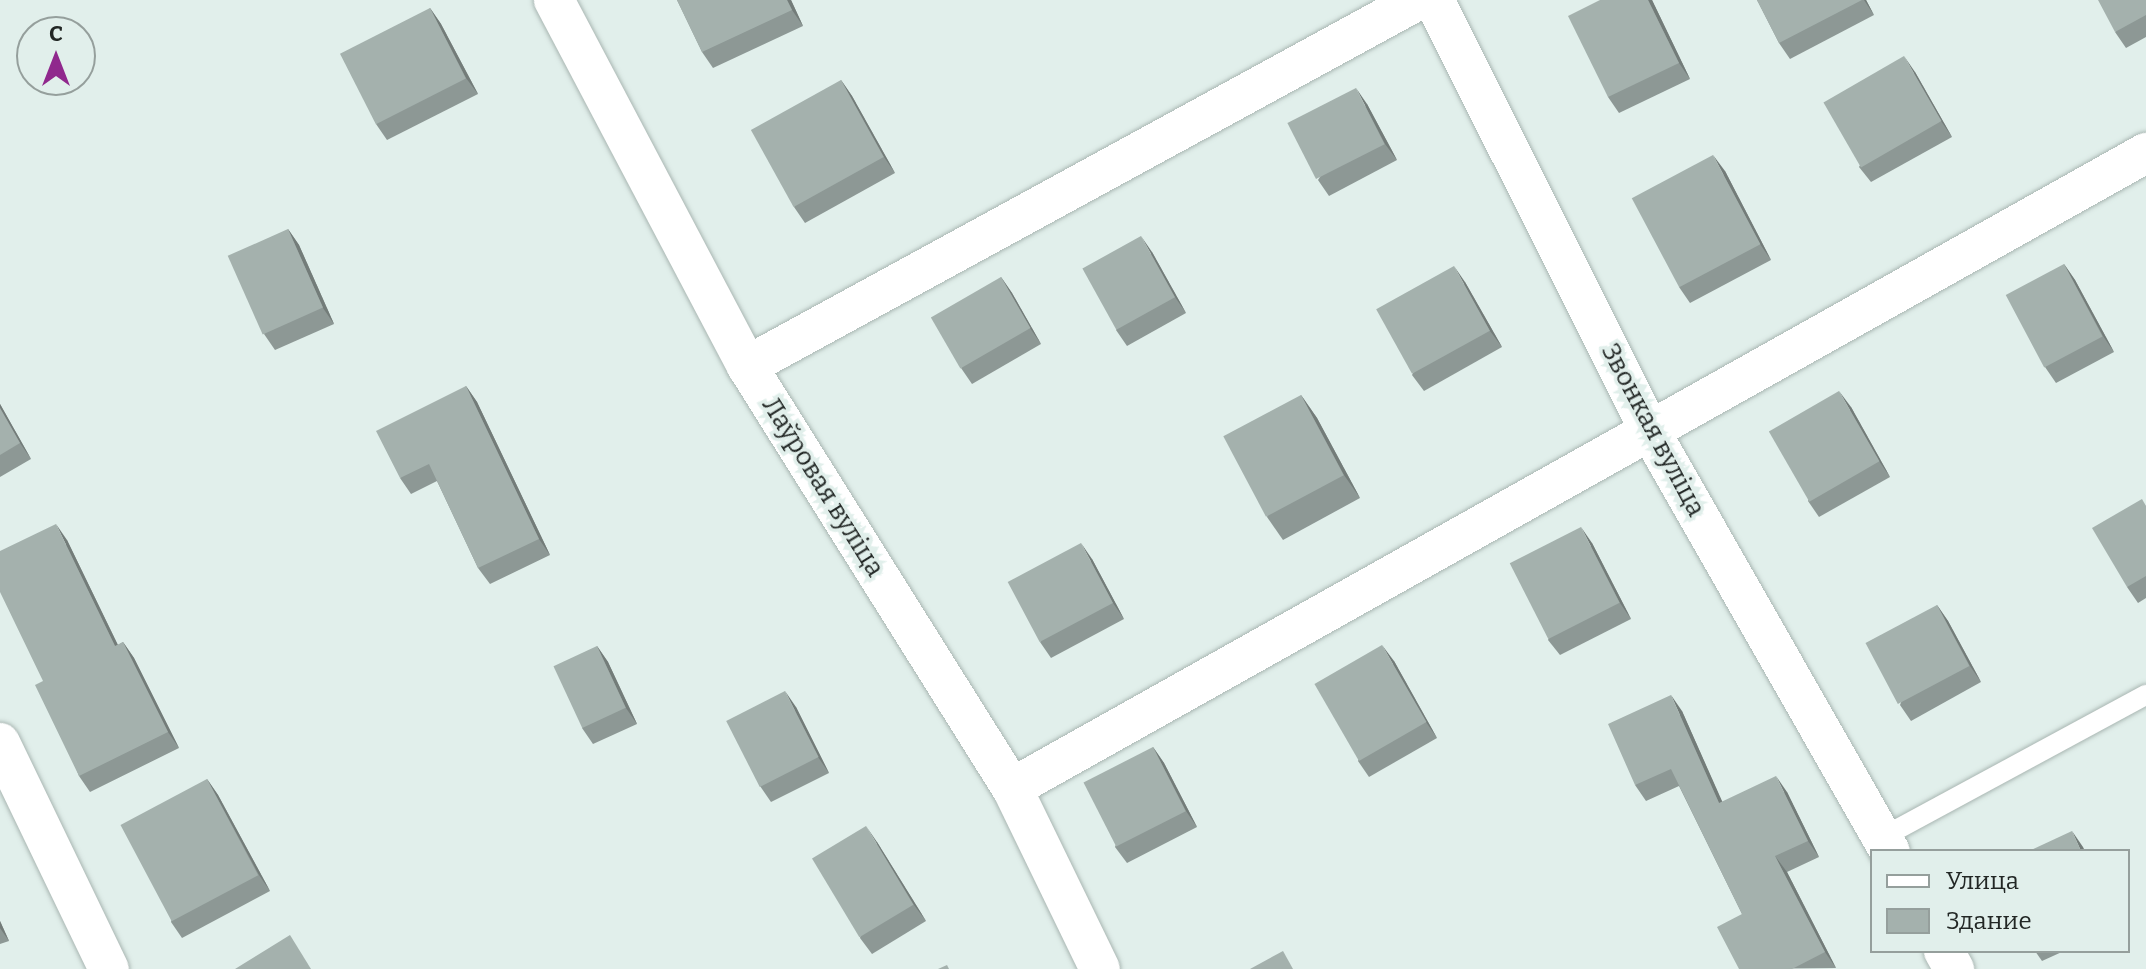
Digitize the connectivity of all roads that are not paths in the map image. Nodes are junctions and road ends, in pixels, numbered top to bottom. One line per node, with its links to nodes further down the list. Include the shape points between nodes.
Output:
1 (554, 0): 5 (street, Лаўровая вуліца)
2 (1418, 0): 5 (street)
3 (1434, 0): 6 (street, Звонкая вуліца)
4 (2146, 153): 6 (street)
5 (747, 366): 9 (street, Лаўровая вуліца)
6 (1650, 431): 9 (street); 10 (street, Звонкая вуліца)
7 (2146, 695): 10 (lane)
8 (0, 743): 11 (street)
9 (1012, 788): 12 (street, Лаўровая вуліца)
10 (1886, 844)
11 (109, 969)
12 (1100, 969)

